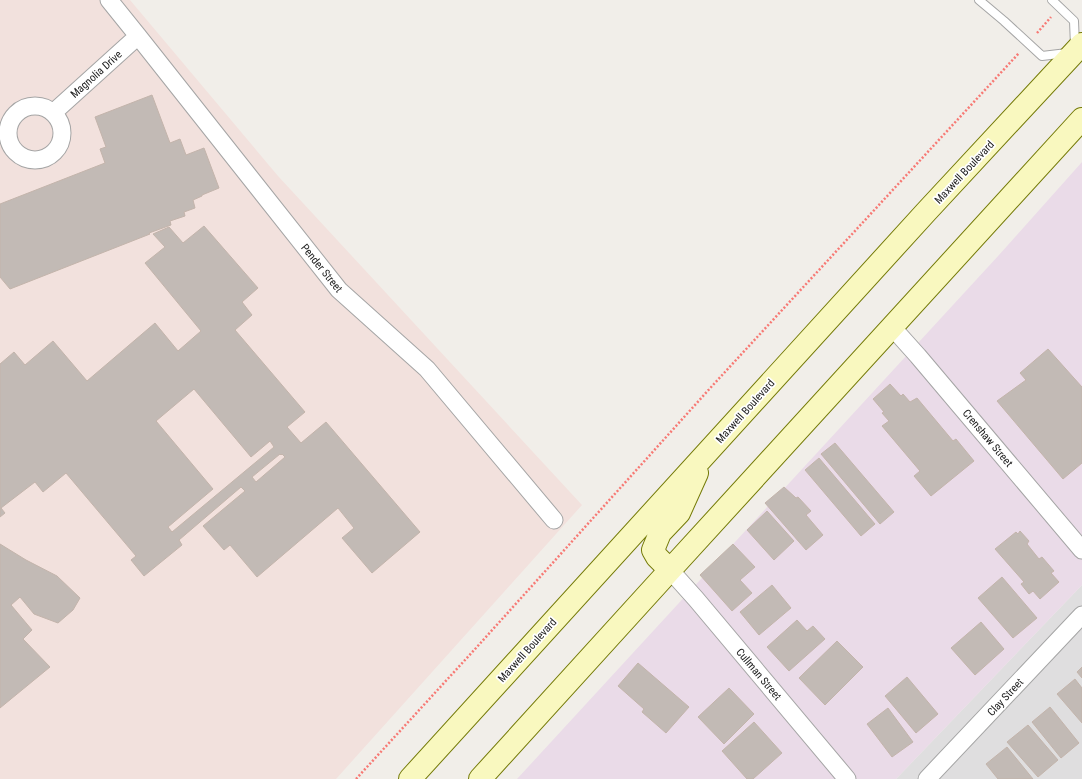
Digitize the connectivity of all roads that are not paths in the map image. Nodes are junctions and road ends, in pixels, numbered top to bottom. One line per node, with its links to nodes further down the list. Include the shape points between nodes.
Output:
1 (109, 0): 4 (street, Pender Street)
2 (979, 0): 5 (lane, via 1042,56)
3 (1052, 0): 5 (lane, via 1074,21)
4 (138, 36): 6 (street, Magnolia Drive); 11 (street, Pender Street, via 339,290 427,369)
5 (1080, 52): 10 (main road, Maxwell Boulevard, via 926,212)
6 (54, 112): 8 (street, via 33,105 14,114 9,124); 8 (street, via 60,121 61,142 56,151 47,158 26,159)
7 (1082, 120): 9 (main road)
8 (5, 148)
9 (892, 327): 12 (street, Crenshaw Street); 13 (main road)
10 (706, 454): 13 (main road, via 679,513 660,533 653,550); 15 (main road, Maxwell Boulevard)
11 (554, 520)
12 (1082, 550)
13 (670, 570): 16 (main road); 17 (street, Cullman Street)
14 (1082, 615): 18 (street, Clay Street)
15 (414, 778)
16 (480, 779)
17 (847, 779)
18 (927, 779)

